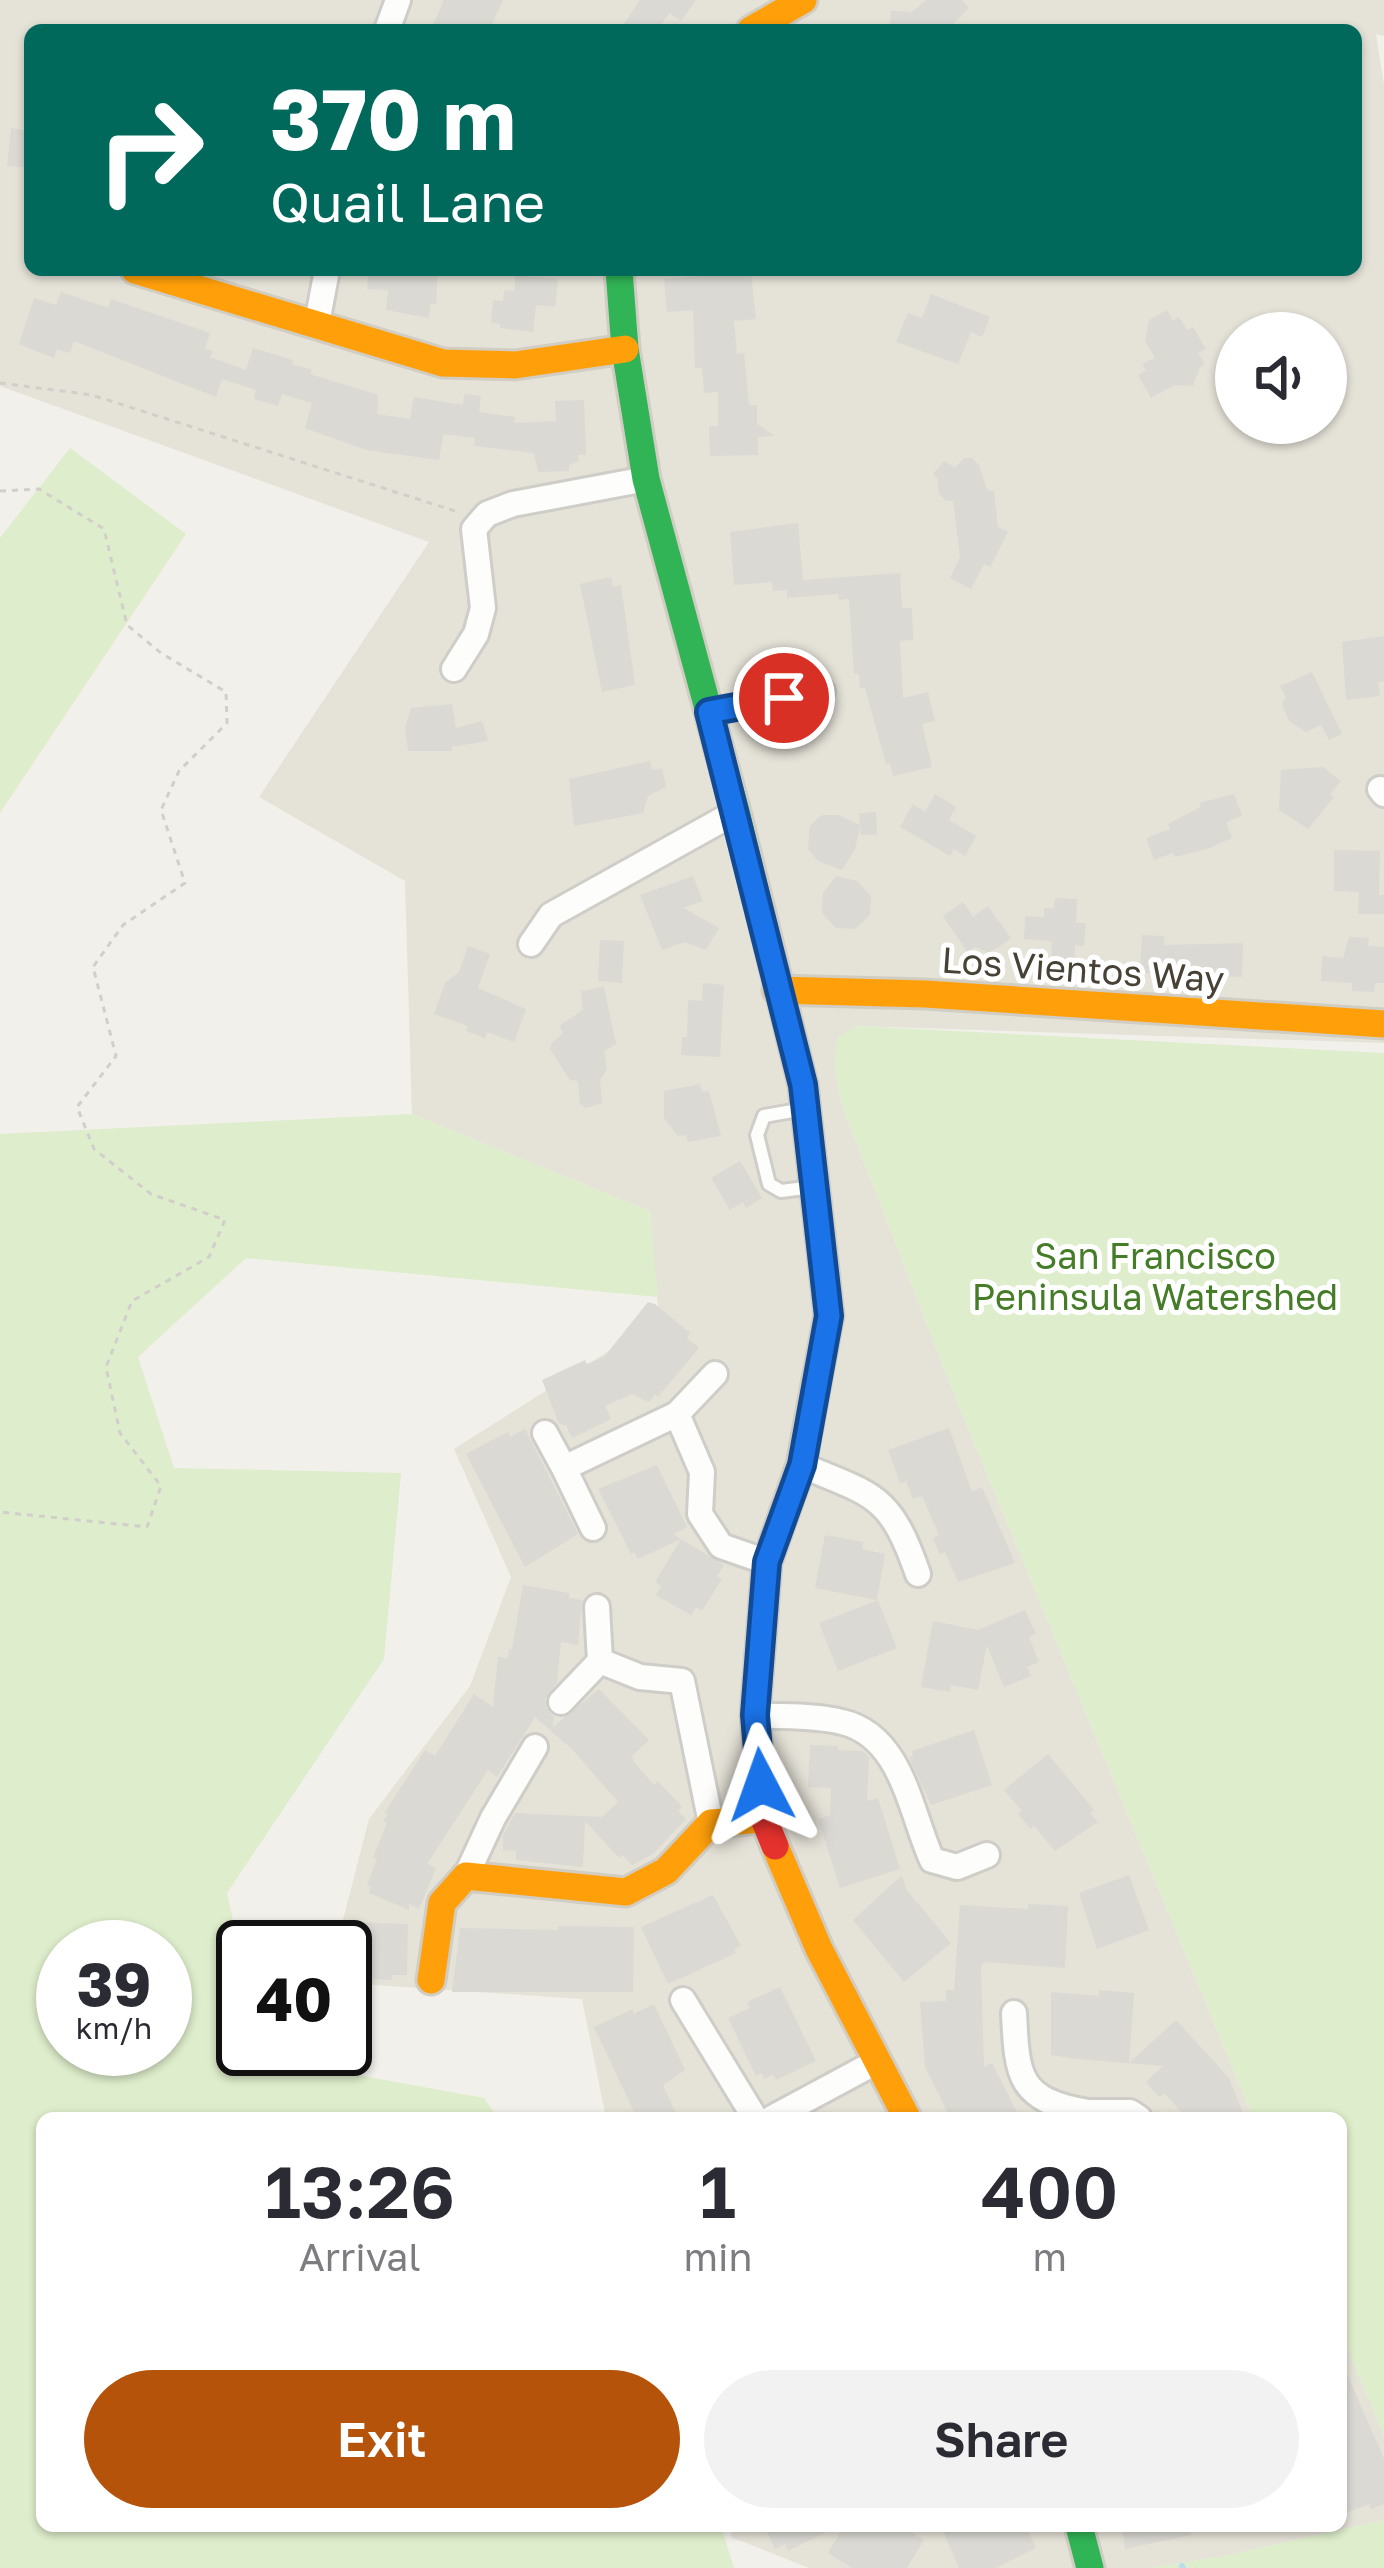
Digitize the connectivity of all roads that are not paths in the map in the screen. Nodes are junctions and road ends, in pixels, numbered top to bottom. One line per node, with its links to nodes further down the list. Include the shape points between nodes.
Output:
1 (789, 3): 2 (street)
2 (759, 24)
3 (156, 276): 6 (street)
4 (326, 276): 6 (street)
5 (619, 276): 7 (street)
6 (317, 323): 7 (street, via 443,363 514,365)
7 (625, 349): 8 (street)
8 (646, 478): 9 (street, via 487,514 474,529 483,608); 11 (street)
9 (454, 669)
10 (822, 691): 11 (street)
11 (709, 712): 12 (street)
12 (736, 812): 13 (street, via 551,916); 14 (street)
13 (531, 944)
14 (777, 990): 15 (street, Los Vientos Way); 16 (street)
15 (1384, 1024)
16 (805, 1109): 17 (street); 17 (lane, via 764,1116 757,1135 769,1184 781,1191)
17 (814, 1187): 21 (street, via 829,1316)
18 (715, 1374): 19 (street)
19 (676, 1414): 22 (street); 24 (street, via 702,1472 700,1514 721,1546)
20 (545, 1433): 22 (street)
21 (802, 1465): 24 (street); 25 (street, via 878,1498 904,1534)
22 (564, 1468): 23 (street)
23 (592, 1528)
24 (767, 1562): 29 (street)
25 (918, 1574)
26 (597, 1606): 27 (street)
27 (600, 1661): 28 (street); 32 (street, via 640,1677 682,1681)
28 (561, 1702)
29 (755, 1715): 31 (street); 33 (street, via 842,1722 875,1736 892,1757 932,1860 957,1867)
30 (536, 1747): 34 (street)
31 (764, 1819): 32 (street); 38 (street)
32 (711, 1823): 34 (street, via 665,1871 626,1892)
33 (987, 1855)
34 (466, 1876): 35 (street, via 442,1903)
35 (430, 1979)
36 (683, 2000): 39 (street)
37 (1014, 2013): 42 (street, via 1016,2068 1034,2092)
38 (878, 2061): 40 (street); 41 (street)
39 (750, 2112)
40 (783, 2112)
41 (904, 2112)
42 (1075, 2112)
43 (1081, 2532): 44 (street)
44 (1090, 2568)

